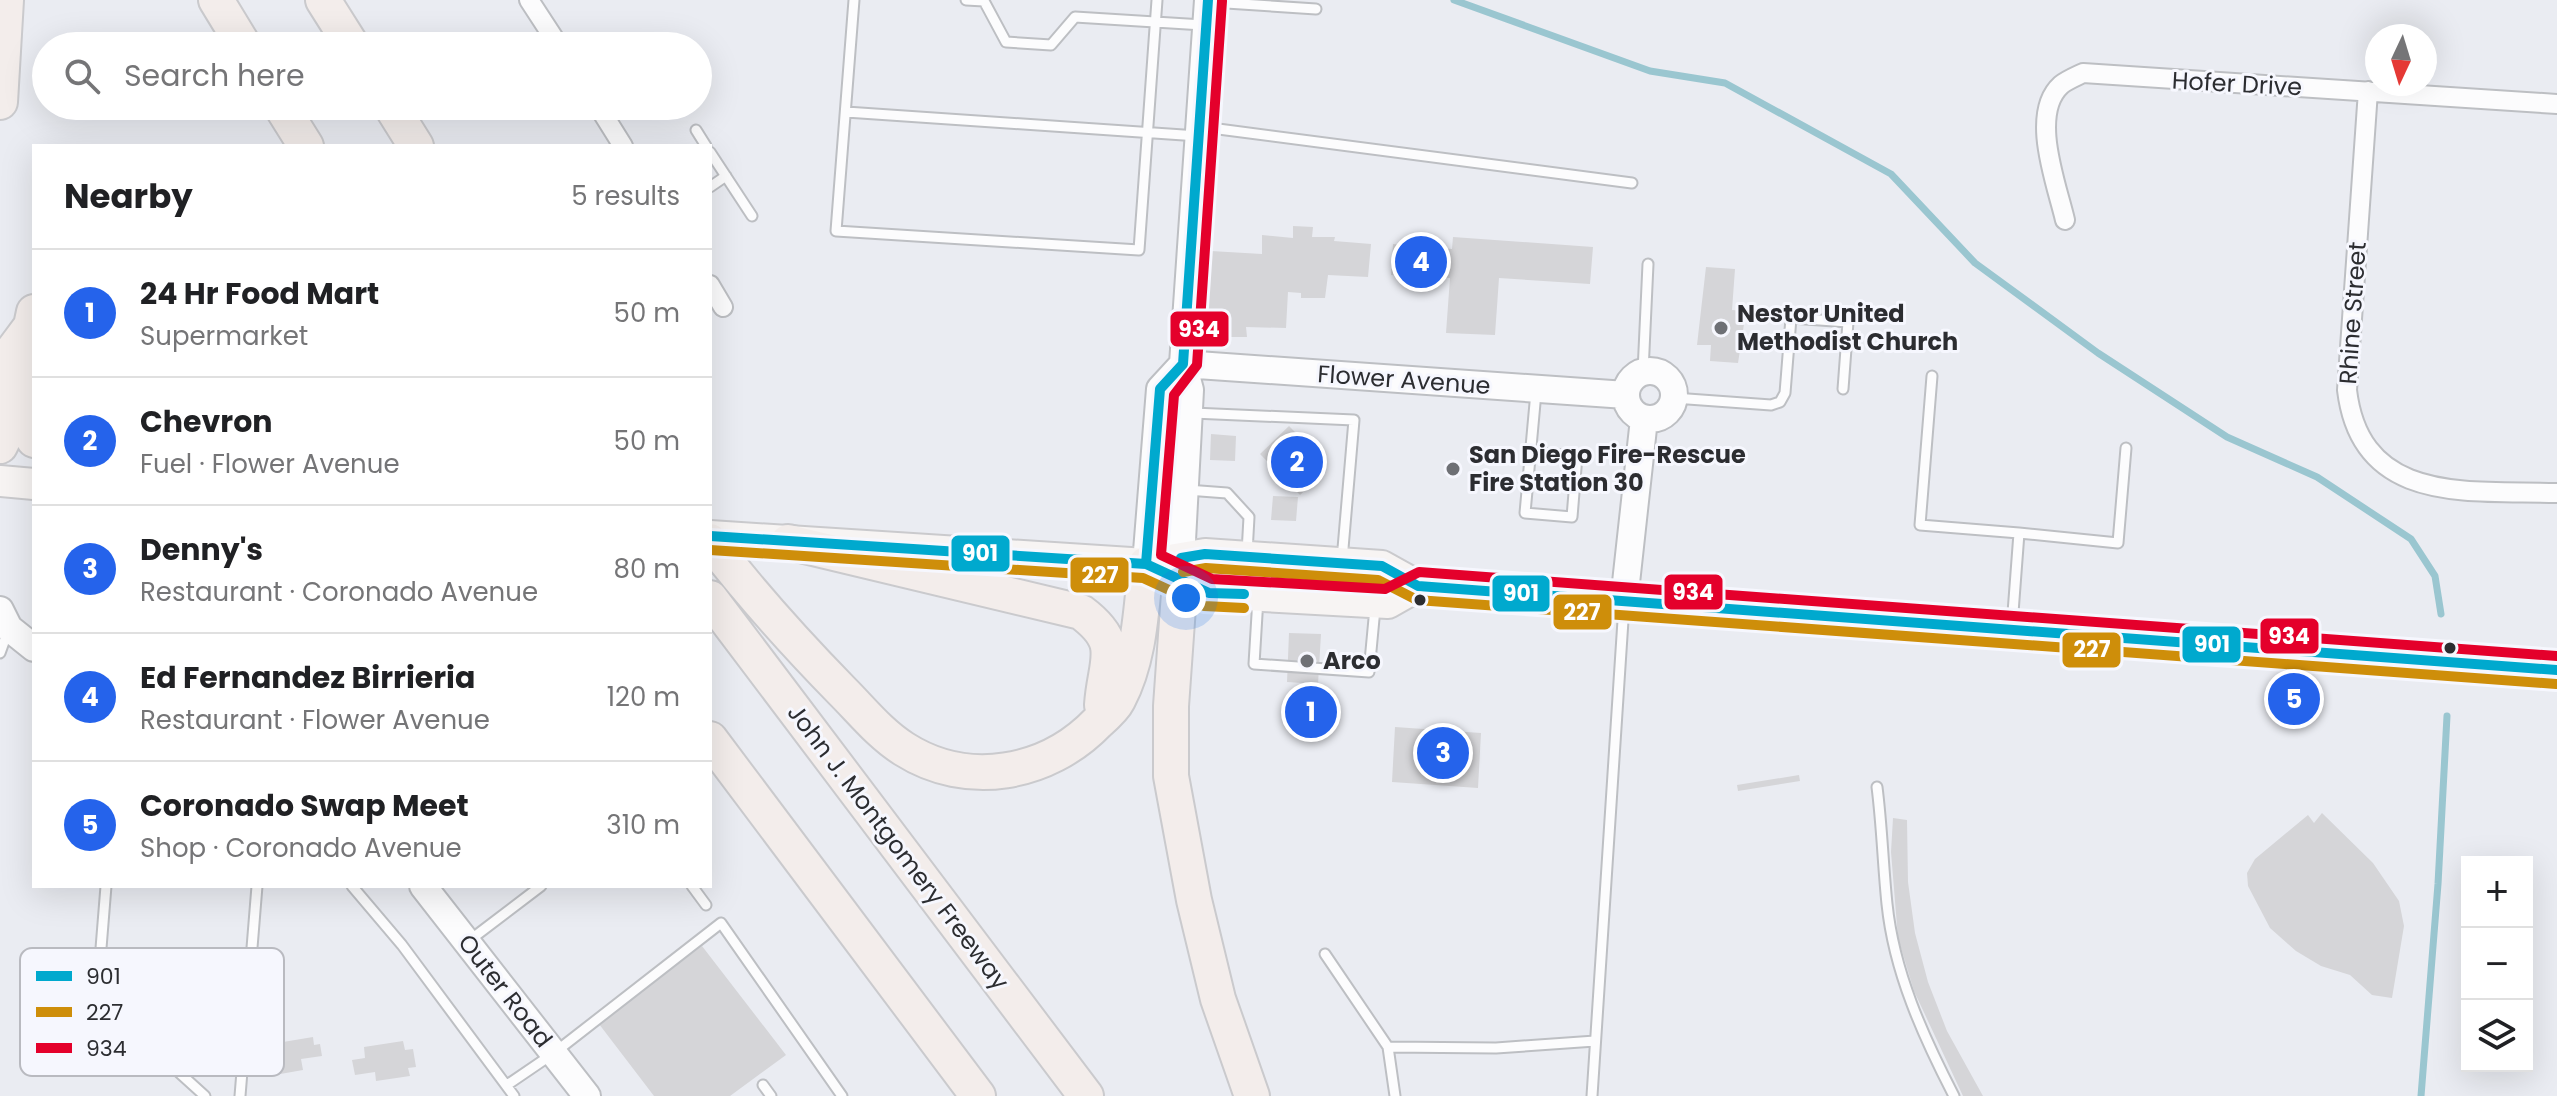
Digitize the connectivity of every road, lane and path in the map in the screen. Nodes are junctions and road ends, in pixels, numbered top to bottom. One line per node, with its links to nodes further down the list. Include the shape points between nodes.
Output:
1 (6, 0): 17 (highway)
2 (216, 0): 11 (highway)
3 (323, 0): 12 (highway)
4 (529, 0): 13 (street)
5 (854, 0): 19 (lane)
6 (966, 0): 10 (lane, via 984,1 1006,42 1051,45 1075,17)
7 (1157, 0): 10 (lane)
8 (1207, 9): 9 (lane); 10 (lane); 25 (street)
9 (1316, 9)
10 (1156, 22): 24 (lane)
11 (235, 32)
12 (343, 32)
13 (550, 32)
14 (2365, 91): 35 (street, Hofer Drive, via 2083,73 2060,86 2048,111 2046,140)
15 (2368, 96): 57 (street, Rhine Street, via 2347,374 2348,405 2359,435 2378,461 2406,479 2438,489)
16 (2437, 96): 18 (street, Hofer Drive)
17 (0, 102)
18 (2557, 104)
19 (846, 112): 24 (lane); 24 (lane, via 836,231 1139,250)
20 (290, 120): 26 (highway)
21 (400, 120): 27 (highway)
22 (607, 120): 28 (street)
23 (696, 130): 29 (lane)
24 (1149, 132): 25 (lane)
25 (1199, 132): 32 (lane); 41 (street)
26 (305, 144)
27 (417, 144)
28 (622, 144)
29 (705, 144)
30 (712, 155): 31 (lane)
31 (726, 176): 33 (lane); 34 (lane)
32 (1632, 183)
33 (712, 186)
34 (752, 216)
35 (2065, 220)
36 (1648, 264): 42 (lane)
37 (712, 288): 38 (street)
38 (723, 307)
39 (32, 321): 51 (highway, via 11,353)
40 (32, 343): 49 (highway)
41 (1183, 364): 44 (street, Flower Avenue); 48 (street); 64 (street, via 1160,389)
42 (1643, 372): 46 (street, via 1630,381); 47 (street, via 1665,376)
43 (1932, 376): 58 (lane, via 1920,525)
44 (1536, 389): 46 (street, Flower Avenue); 53 (lane)
45 (1843, 389): 47 (lane, via 1848,322 1791,318 1780,402)
46 (1626, 395): 50 (street, via 1630,410)
47 (1674, 398): 50 (street, via 1660,417)
48 (1189, 412): 56 (street); 63 (lane, via 1354,420)
49 (32, 416)
50 (1644, 419): 69 (street)
51 (0, 446)
52 (2126, 448): 58 (lane, via 2118,543)
53 (1530, 452): 53 (lane, via 1525,513 1572,517 1577,456)
54 (0, 481): 55 (main road)
55 (32, 484)
56 (1185, 490): 62 (lane, via 1227,493 1249,517); 65 (street)
57 (2557, 493)
58 (2019, 533): 72 (lane)
59 (712, 538): 61 (main road)
60 (712, 541): 76 (highway, via 756,600 877,727 923,760 987,773 1019,768 1069,748)
61 (788, 542): 64 (main road); 76 (highway, via 1081,612 1108,637)
62 (1246, 556): 63 (main road); 65 (main road, via 1205,554)
63 (1342, 563): 66 (main road, via 1382,566)
64 (1146, 564): 65 (main road); 76 (highway, via 1135,660 1117,702)
65 (1181, 569): 67 (main road, via 1209,593); 107 (highway, via 1171,776 1218,999)
66 (1418, 586): 69 (main road); 70 (main road, via 1388,603)
67 (1259, 595): 70 (main road); 70 (lane, via 1254,664 1369,672)
68 (712, 601): 106 (highway, John J. Montgomery Freeway)
69 (1624, 601): 72 (main road); 92 (lane)
70 (1375, 603)
71 (4, 619): 73 (street); 74 (lane)
72 (2011, 630): 75 (main road)
73 (32, 646)
74 (0, 653)
75 (2557, 670)
76 (1101, 719)
77 (712, 742): 91 (highway)
78 (712, 770): 91 (highway)
79 (1877, 787): 110 (lane, via 1897,956 1925,1039)
80 (106, 888): 88 (lane)
81 (257, 888): 89 (lane)
82 (354, 888): 97 (lane)
83 (425, 888): 87 (street, Outer Road)
84 (538, 888): 87 (lane)
85 (693, 888): 86 (lane)
86 (706, 905)
87 (467, 942): 94 (street, Outer Road)
88 (101, 948)
89 (252, 948)
90 (1325, 954): 93 (lane)
91 (873, 957): 105 (highway)
92 (1595, 1041): 93 (lane, via 1496,1048); 109 (lane)
93 (1388, 1047): 108 (lane)
94 (554, 1053): 97 (lane); 102 (street, Outer Road); 104 (lane, via 721,923)
95 (183, 1076): 99 (lane)
96 (242, 1076): 100 (lane)
97 (507, 1085): 101 (lane)
98 (763, 1085): 103 (lane)
99 (205, 1096)
100 (240, 1096)
101 (514, 1096)
102 (587, 1096)
103 (771, 1096)
104 (842, 1096)
105 (978, 1096)
106 (1086, 1096)
107 (1252, 1096)
108 (1395, 1096)
109 (1592, 1096)
110 (1954, 1096)

